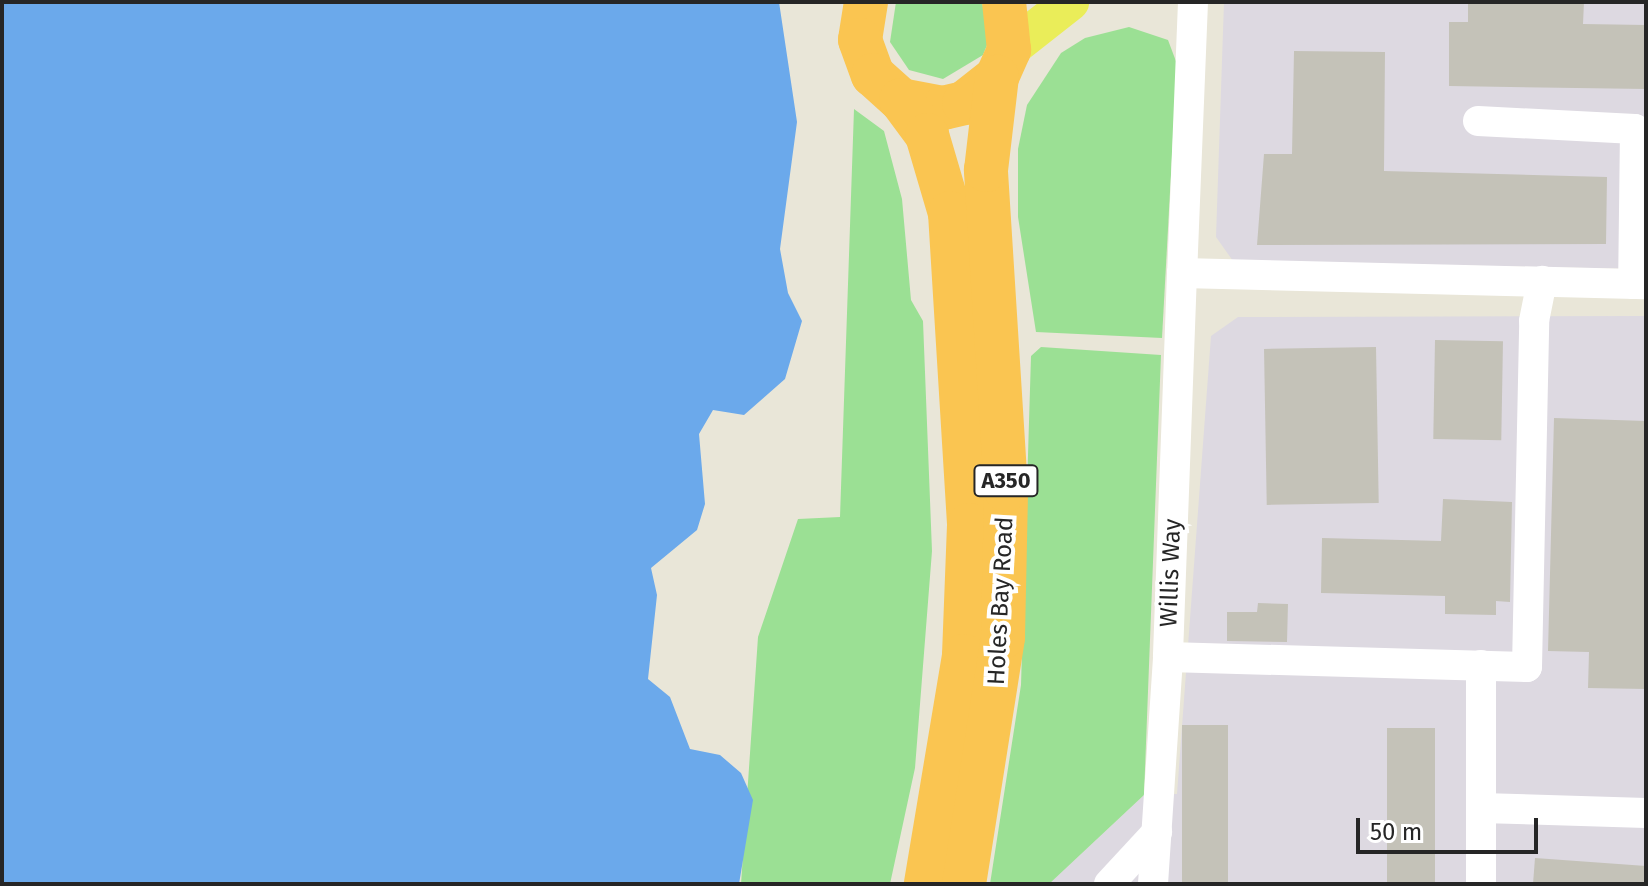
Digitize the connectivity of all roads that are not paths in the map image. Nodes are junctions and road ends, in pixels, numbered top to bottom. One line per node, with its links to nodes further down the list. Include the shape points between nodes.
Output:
1 (866, 2): 6 (highway, Holes Bay Road, via 864,59)
2 (1004, 2): 5 (highway, Holes Bay Road)
3 (1070, 2): 5 (main road)
4 (1193, 2): 8 (street, Willis Way)
5 (1003, 63): 6 (highway, via 964,103 922,107); 17 (highway, Holes Bay Road / A350, via 986,170 1004,433 1003,624)
6 (901, 100): 16 (highway, Holes Bay Road / A350, via 927,135 950,213 969,525 964,656)
7 (1478, 121): 10 (street, via 1635,129)
8 (1182, 273): 9 (street); 11 (street, Willis Way)
9 (1542, 281): 10 (street); 12 (street, Willis Way, via 1534,321 1527,667)
10 (1640, 284)
11 (1168, 657): 12 (street, Willis Way); 15 (street)
12 (1481, 665): 13 (street)
13 (1481, 808): 14 (street); 20 (street)
14 (1646, 813)
15 (1157, 832): 18 (street); 19 (street)
16 (926, 884)
17 (964, 884)
18 (1109, 884)
19 (1153, 884)
20 (1481, 884)

